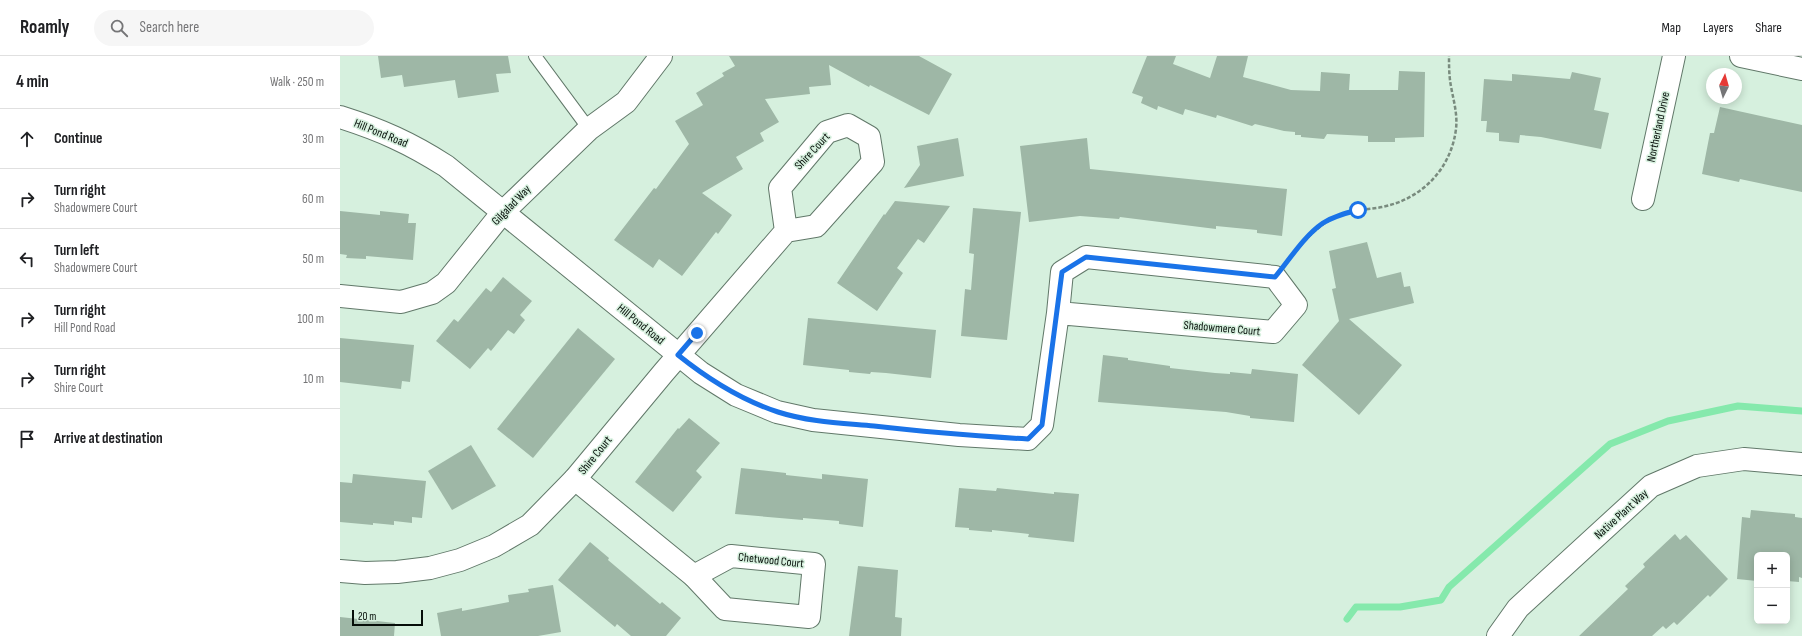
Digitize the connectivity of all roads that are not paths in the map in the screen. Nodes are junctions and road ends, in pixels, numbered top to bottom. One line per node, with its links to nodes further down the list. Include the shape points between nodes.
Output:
1 (535, 56): 7 (lane)
2 (661, 56): 7 (street, Gilgalad Way, via 626,102)
3 (1674, 56): 8 (street, Northerland Drive)
4 (1741, 56): 5 (street)
5 (1802, 69)
6 (340, 117): 9 (street, Hill Pond Road, via 379,129 416,147 446,166)
7 (589, 129): 9 (street, Gilgalad Way)
8 (1643, 199)
9 (503, 212): 11 (street, Gilgalad Way, via 446,282 432,293 401,302); 13 (street, Hill Pond Road)
10 (786, 231): 10 (street, Shire Court, via 816,226 873,162 869,137 848,125 827,132 780,188); 13 (street, Shire Court)
11 (340, 296)
12 (1058, 313): 12 (street, Shadowmere Court, via 1273,332 1296,306 1275,277 1086,257 1062,272); 13 (street, Hill Pond Road, via 1042,425 1028,439 959,435 813,420 778,412 736,394 701,373)
13 (678, 355): 15 (street, Shire Court)
14 (1802, 464): 18 (street, Native Plant Way, via 1744,459 1697,466 1651,486 1518,608)
15 (575, 479): 16 (street, Shire Court, via 530,525 494,546 460,560 430,568 397,572); 17 (street, Chetwood Court)
16 (340, 571)
17 (694, 576): 17 (street, Chetwood Court, via 725,609 809,617 814,564 731,556)
18 (1498, 636)

